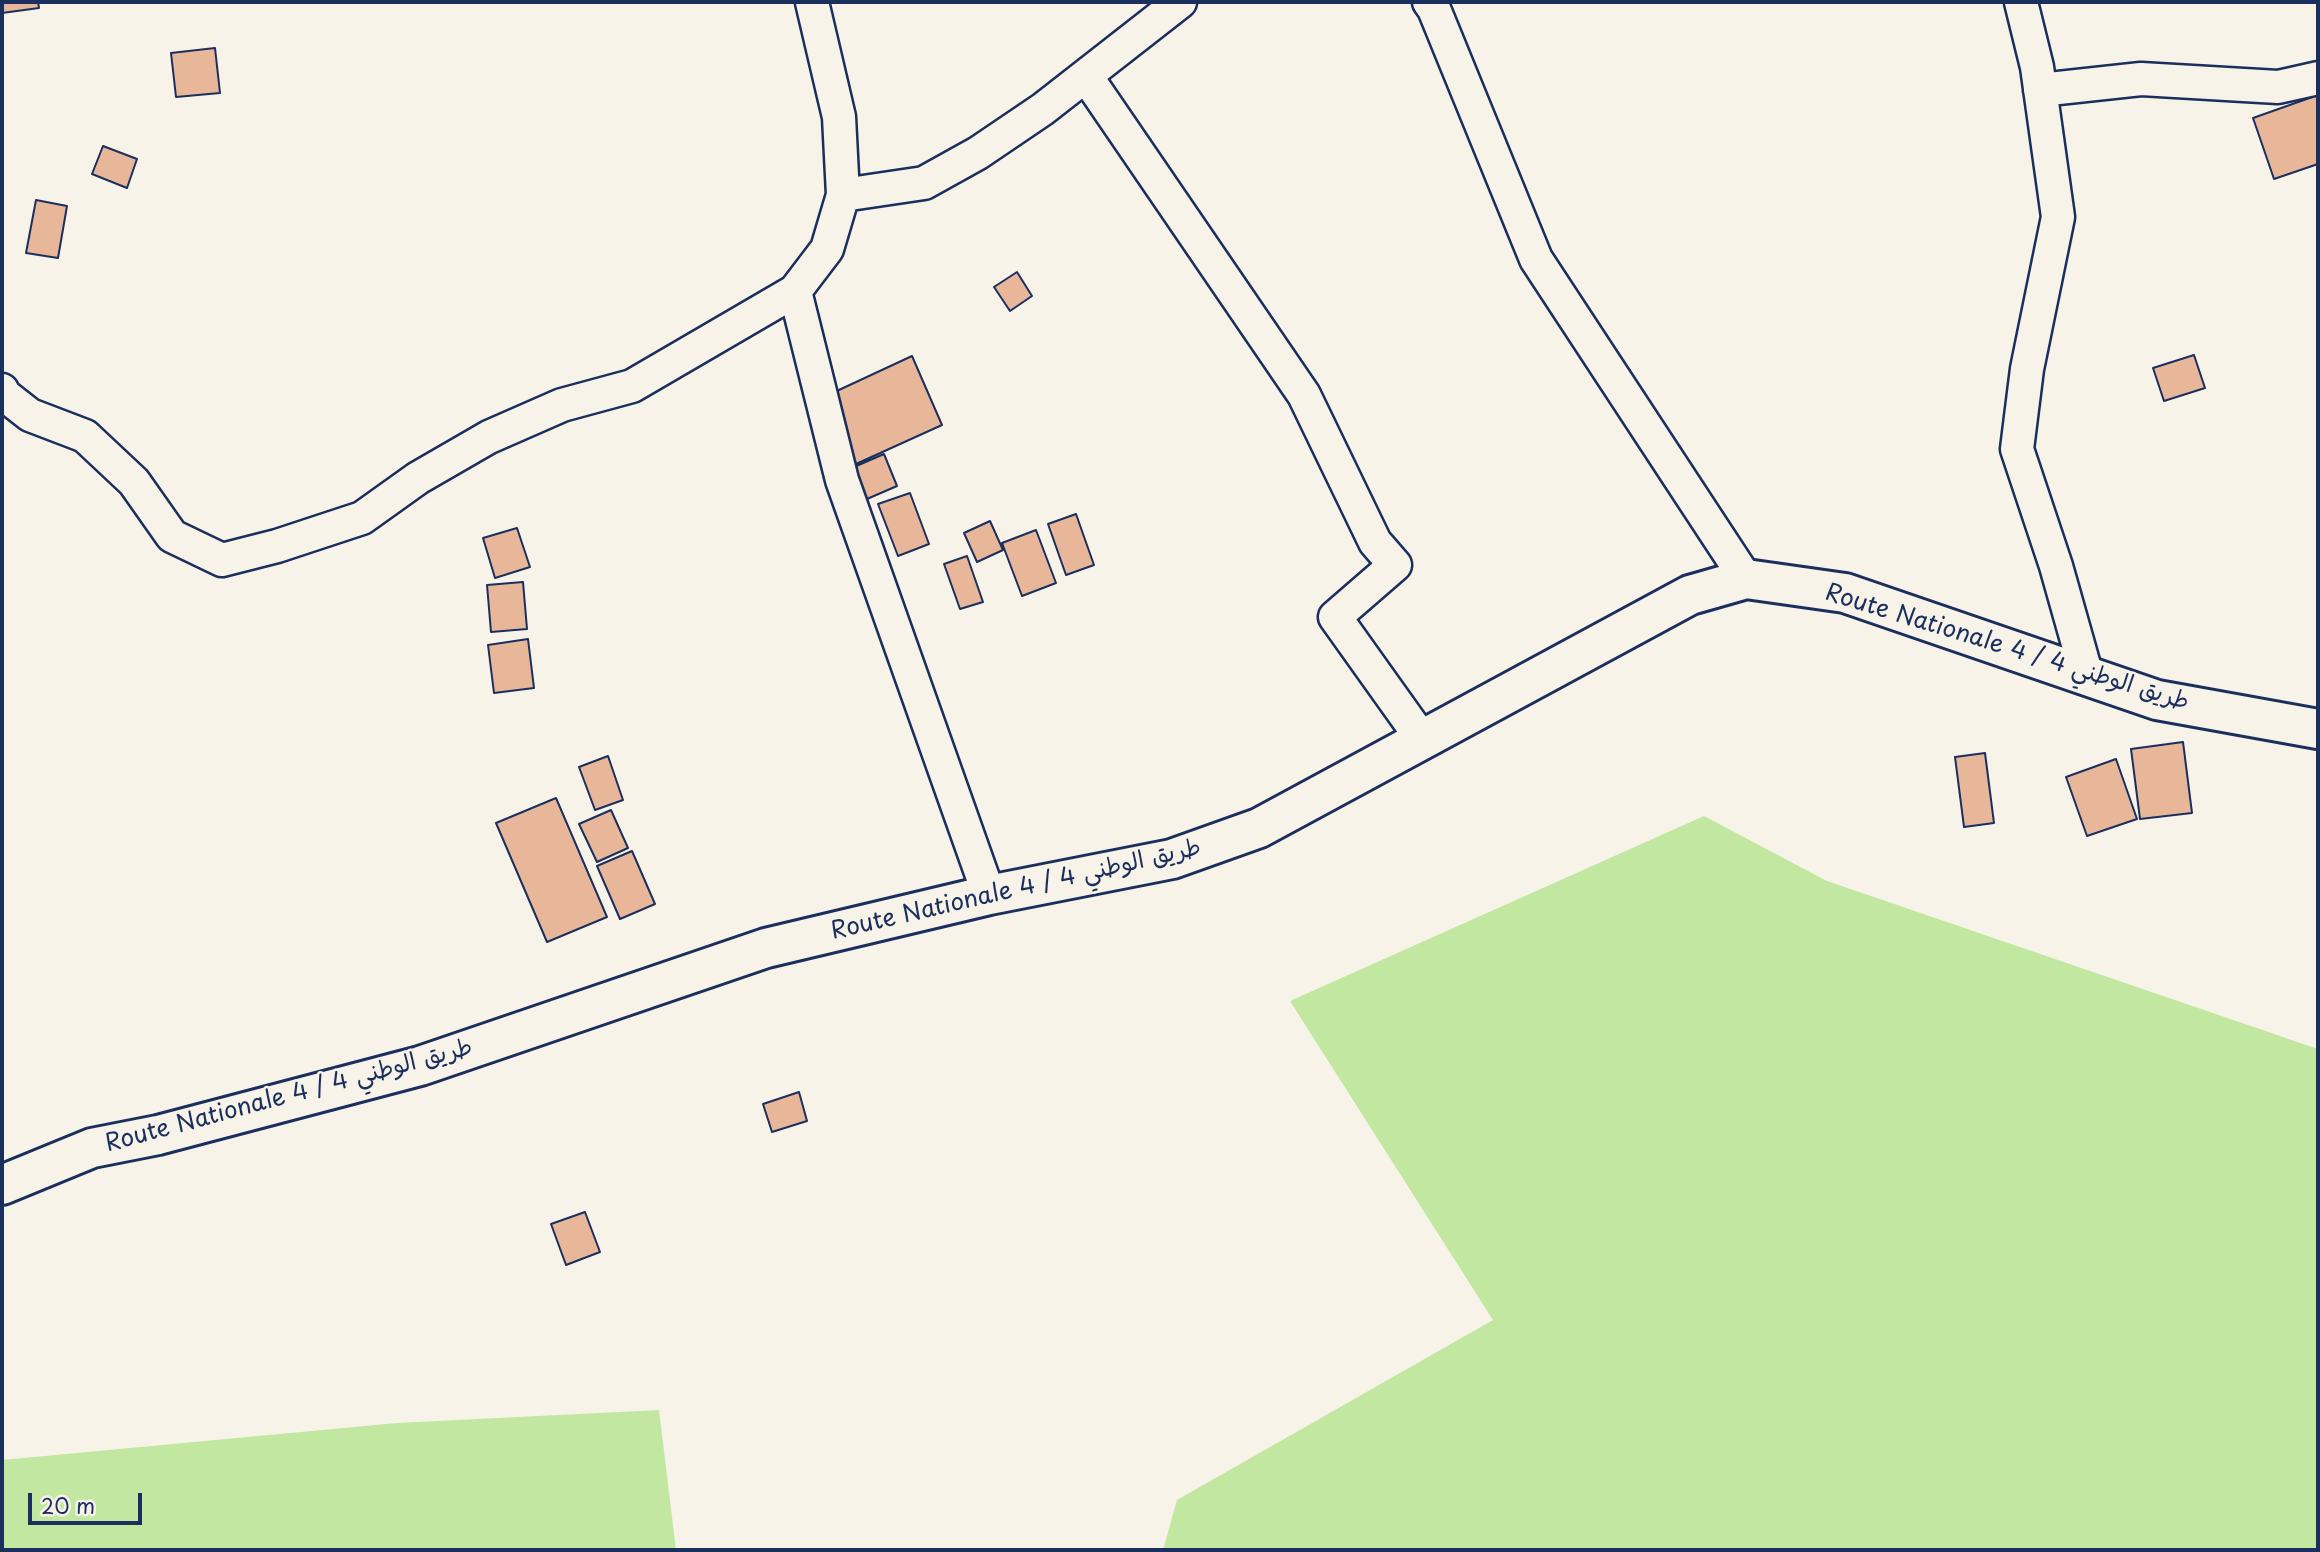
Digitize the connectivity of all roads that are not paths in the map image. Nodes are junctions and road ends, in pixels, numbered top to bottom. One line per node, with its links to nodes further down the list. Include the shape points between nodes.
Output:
1 (812, 2): 8 (street, via 839,117)
2 (1180, 2): 5 (street)
3 (1429, 2): 11 (street, via 1536,259)
4 (2021, 2): 7 (street)
5 (1086, 76): 8 (street, via 978,153 924,183); 14 (street, via 1304,395 1375,542 1395,565 1335,617)
6 (2318, 78): 7 (street, via 2278,88 2141,79)
7 (2040, 90): 12 (street, via 2058,217 2027,369 2017,449)
8 (843, 195): 9 (street, via 827,249)
9 (795, 291): 10 (street, via 632,386 562,404 489,437 418,478 362,518 222,560 172,536 134,482 85,436 30,415); 15 (street, via 842,480)
10 (2, 390)
11 (1746, 579): 12 (main road, Route Nationale 4 / طريق الوطني 4, via 1844,593); 14 (main road, Route Nationale 4 / طريق الوطني 4, via 1690,595)
12 (2087, 676): 13 (main road, Route Nationale 4 / طريق الوطني 4, via 2157,700)
13 (2318, 729)
14 (1422, 739): 15 (main road, Route Nationale 4 / طريق الوطني 4, via 1259,828 1172,859)
15 (989, 895): 16 (main road, Route Nationale 4 / طريق الوطني 4, via 766,948 420,1066 92,1148)
16 (2, 1185)

